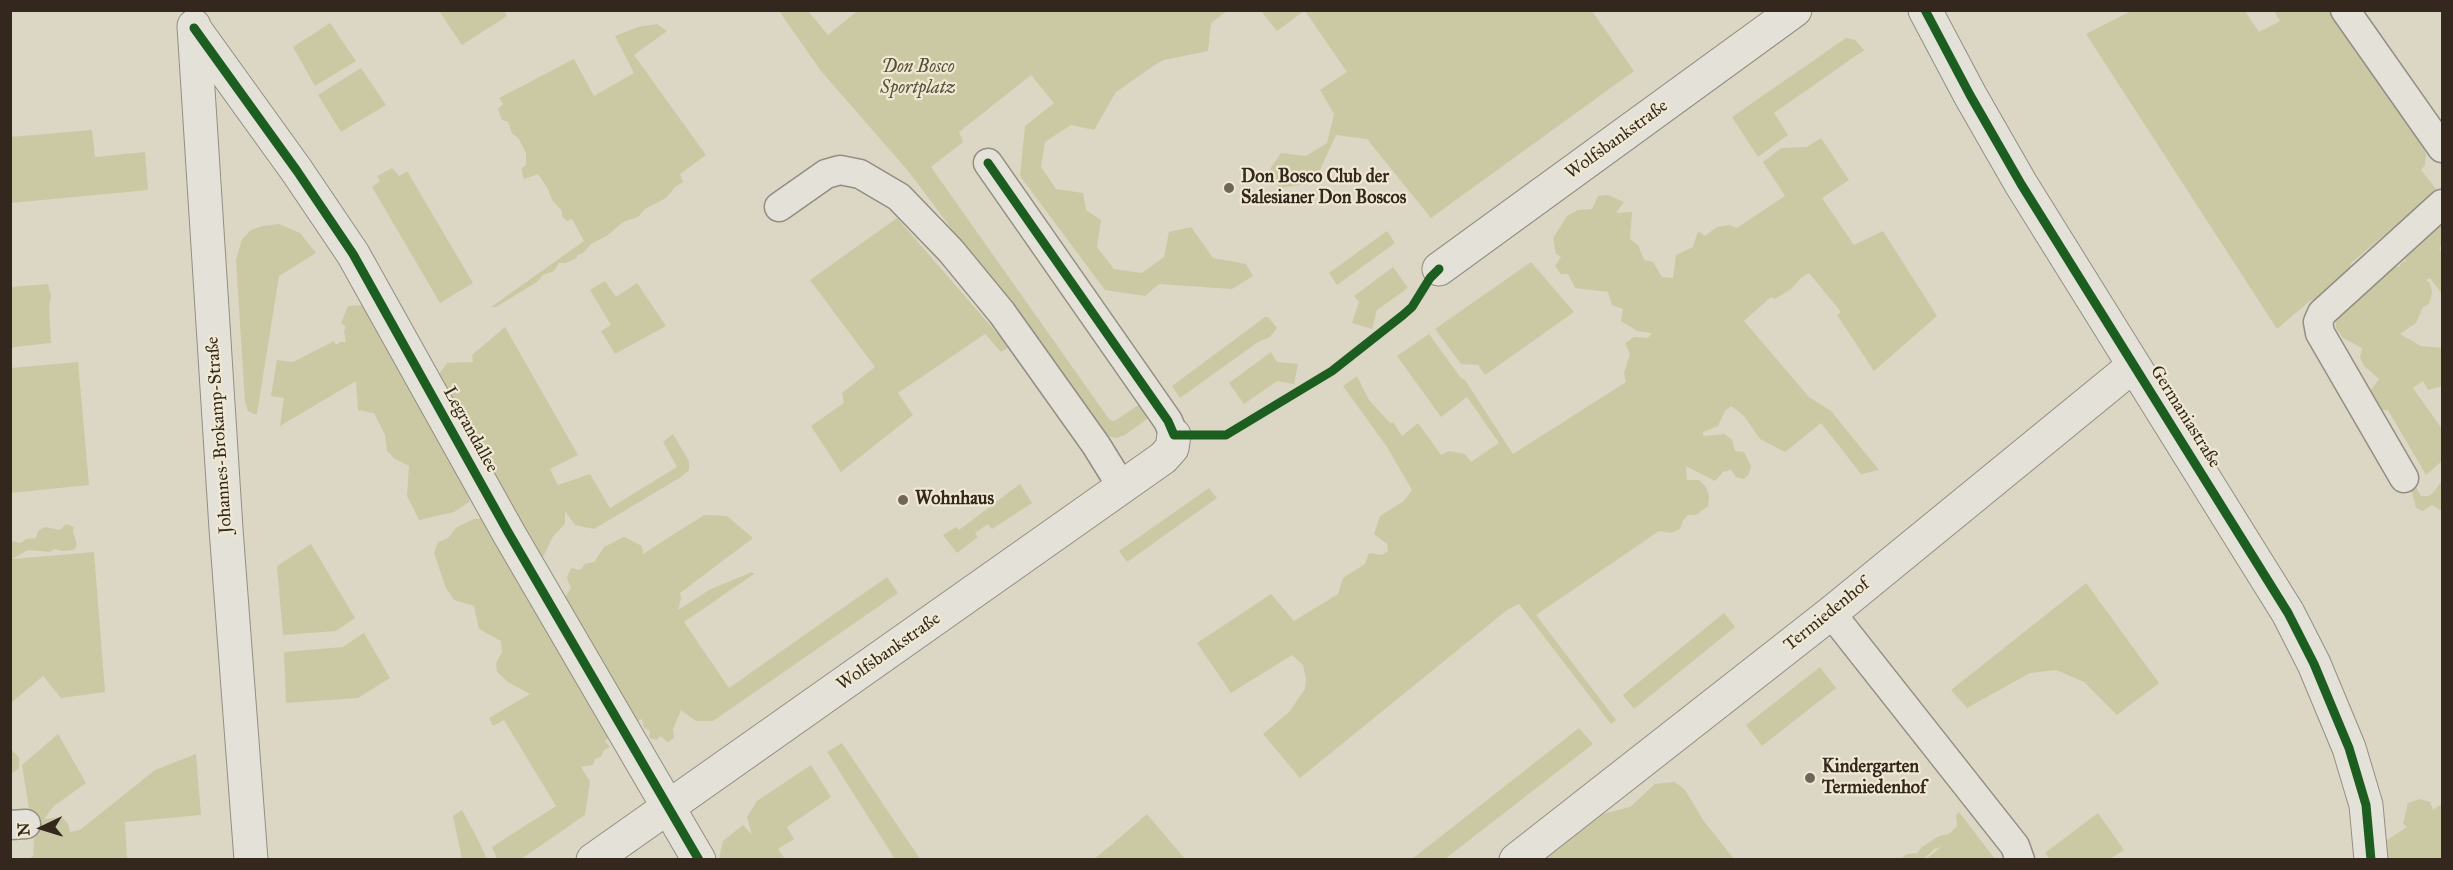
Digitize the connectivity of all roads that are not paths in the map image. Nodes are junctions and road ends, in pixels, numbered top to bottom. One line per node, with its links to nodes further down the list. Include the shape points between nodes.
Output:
1 (1795, 10): 9 (street, Wolfsbankstraße)
2 (1925, 10): 10 (street, Germaniastraße, via 2021,184)
3 (2345, 10): 5 (lane)
4 (192, 19): 15 (street, Legrandallee, via 352,254); 16 (street, Johannes-Brokamp-Straße)
5 (2442, 148)
6 (988, 163): 11 (lane)
7 (2442, 204): 12 (lane, via 2322,313 2318,322 2320,333)
8 (779, 207): 13 (lane, via 826,174 840,170 860,174 899,197 951,251 1002,313)
9 (1439, 269)
10 (2133, 366): 14 (street, Termiedenhof); 21 (street, Germaniastraße, via 2288,613 2314,664 2360,784)
11 (1174, 435): 13 (street, Wolfsbankstraße, via 1172,448 1163,458)
12 (2404, 478)
13 (1122, 487): 15 (street, Wolfsbankstraße)
14 (1831, 613): 19 (street, Termiedenhof); 20 (lane, via 2015,846)
15 (669, 807): 17 (street, Wolfsbankstraße); 18 (street, Legrandallee)
16 (252, 860)
17 (593, 860)
18 (699, 860)
19 (1516, 860)
20 (2020, 860)
21 (2371, 860)

